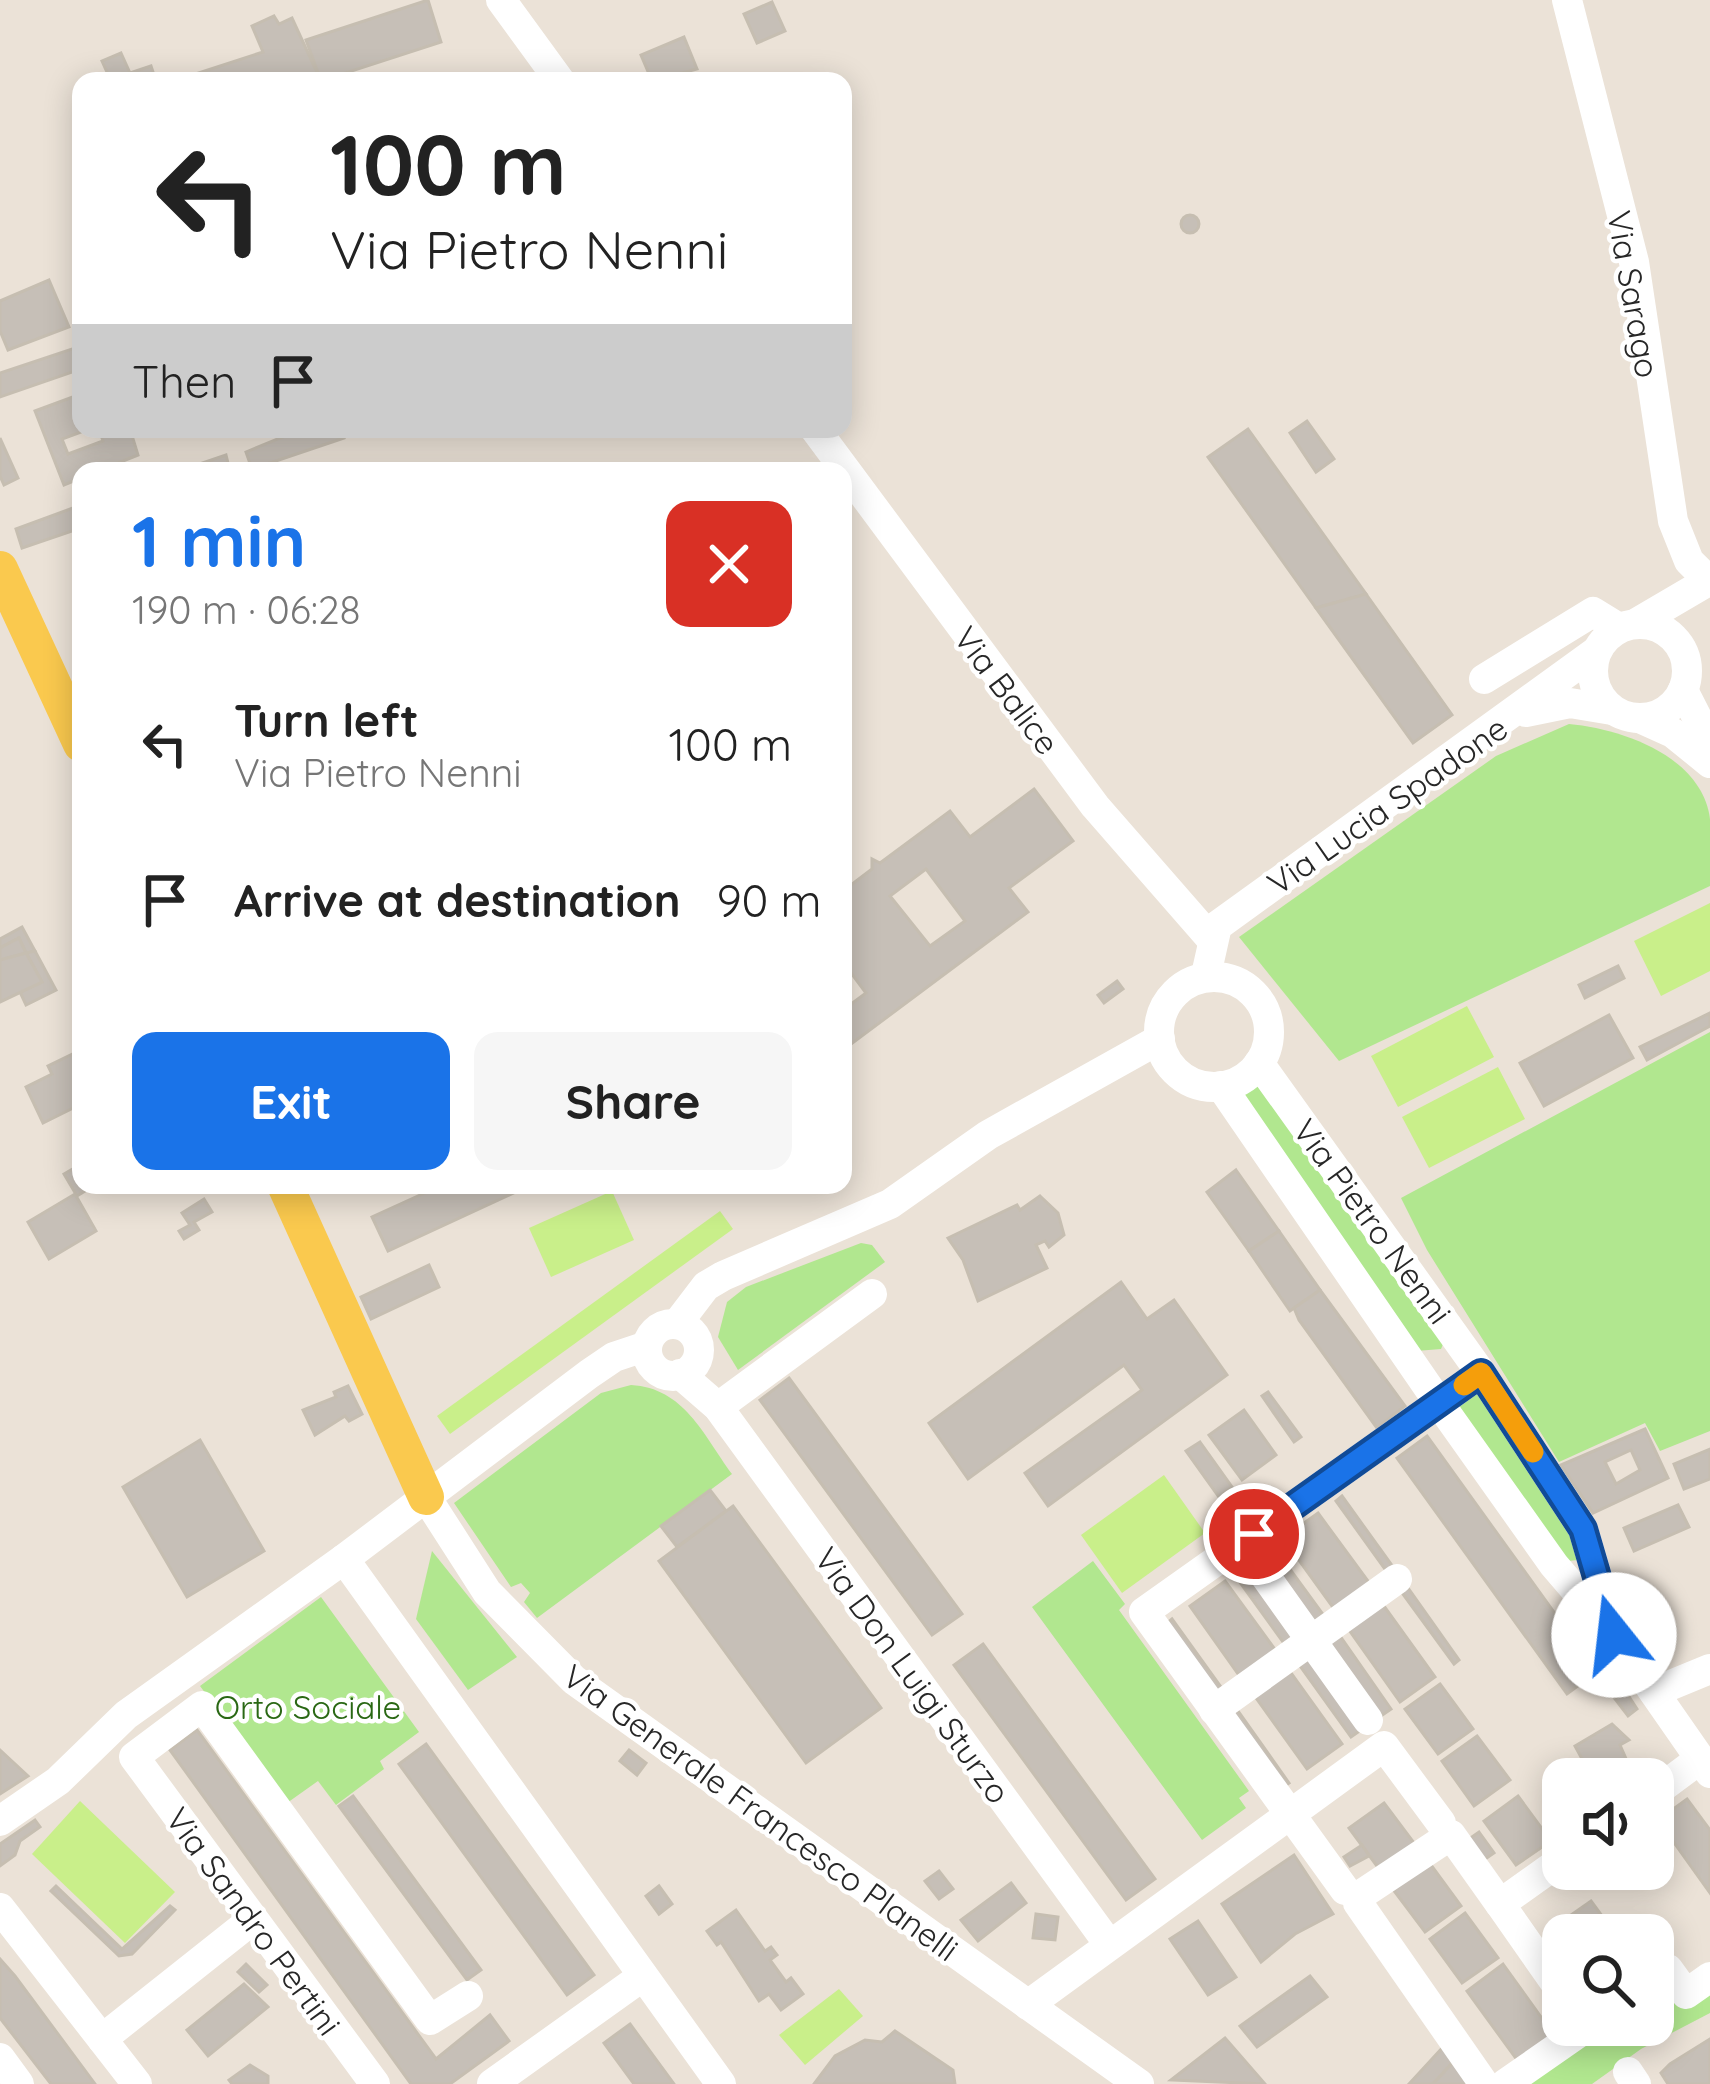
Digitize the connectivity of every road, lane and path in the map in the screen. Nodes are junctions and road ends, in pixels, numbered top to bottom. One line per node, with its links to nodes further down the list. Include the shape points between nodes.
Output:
1 (501, 0): 3 (street)
2 (1567, 0): 6 (street, Via Sarago, via 1634,262 1673,521 1689,561)
3 (553, 72)
4 (852, 479): 17 (street, Via Balice, via 1095,806)
5 (0, 568): 14 (main road)
6 (1709, 581): 7 (street); 8 (street)
7 (1627, 626): 8 (street, via 1661,629); 9 (street); 10 (street, via 1593,612)
8 (1681, 647): 11 (street)
9 (1597, 651): 12 (street, via 1594,683); 13 (street, Via Lucia Spadone)
10 (1484, 679)
11 (1683, 690): 12 (street, via 1671,707); 15 (street)
12 (1627, 714): 13 (street, via 1570,703); 16 (street, via 1673,734)
13 (1514, 715): 17 (street, Via Lucia Spadone, via 1217,926)
14 (72, 724)
15 (1710, 743)
16 (1710, 763)
17 (1212, 940): 18 (street)
18 (1206, 975)
19 (1160, 1039): 20 (street, via 1165,1008 1180,989 1227,979 1249,989 1264,1009 1269,1033); 21 (street, via 1179,1074); 25 (street, via 988,1135 890,1204 706,1286)
20 (1259, 1063): 21 (street); 24 (street, Via Pietro Nenni)
21 (1221, 1086): 26 (street, Via Pietro Nenni)
22 (289, 1194): 30 (main road)
23 (872, 1294): 29 (street)
24 (1452, 1332): 26 (street, via 1454,1350 1443,1364); 27 (street, Via Pietro Nenni)
25 (676, 1352): 29 (street, Via Don Luigi Sturzo); 30 (street, via 614,1357)
26 (1413, 1363): 28 (street, Via Pietro Nenni)
27 (1481, 1373): 28 (street); 34 (street, Via Pietro Nenni, via 1583,1529)
28 (1438, 1403): 34 (street, Via Pietro Nenni); 38 (street, via 1144,1612)
29 (718, 1407): 50 (street, Via Don Luigi Sturzo)
30 (426, 1496): 32 (street); 56 (street, Via Generale Francesco Planelli, via 488,1592 574,1680)
31 (1251, 1556): 35 (street)
32 (344, 1558): 43 (street, via 142,1702 58,1781); 52 (street)
33 (1397, 1580): 35 (street)
34 (1614, 1635): 37 (street, Via Pietro Nenni)
35 (1311, 1641): 38 (street); 39 (street)
36 (1710, 1669): 37 (street)
37 (1654, 1692): 40 (street, Via Pietro Nenni)
38 (1214, 1710): 42 (street)
39 (1375, 1732): 42 (street); 44 (street)
40 (1705, 1766): 41 (street)
41 (1674, 1783)
42 (1289, 1814): 46 (street); 50 (street)
43 (0, 1822)
44 (1446, 1829): 47 (street); 66 (street, via 1358,1903)
45 (1542, 1874): 47 (street)
46 (1345, 1891)
47 (1500, 1904): 51 (street)
48 (0, 1908): 57 (street)
49 (252, 1919): 55 (street, Via Sandro Pertini, via 134,1757 202,1706 430,2020); 57 (street); 62 (street, Via Sandro Pertini)
50 (1108, 1942): 56 (street)
51 (1542, 1964)
52 (643, 1976): 63 (street); 64 (street)
53 (1710, 1977): 54 (street, via 1686,1994)
54 (1674, 1978)
55 (468, 1996)
56 (1028, 2005): 65 (street, Via Generale Francesco Planelli)
57 (102, 2038): 61 (street)
58 (1559, 2046): 67 (street)
59 (0, 2058): 60 (street)
60 (19, 2084)
61 (137, 2084)
62 (375, 2084)
63 (492, 2084)
64 (722, 2084)
65 (1139, 2084)
66 (1484, 2084)
67 (1505, 2084)

